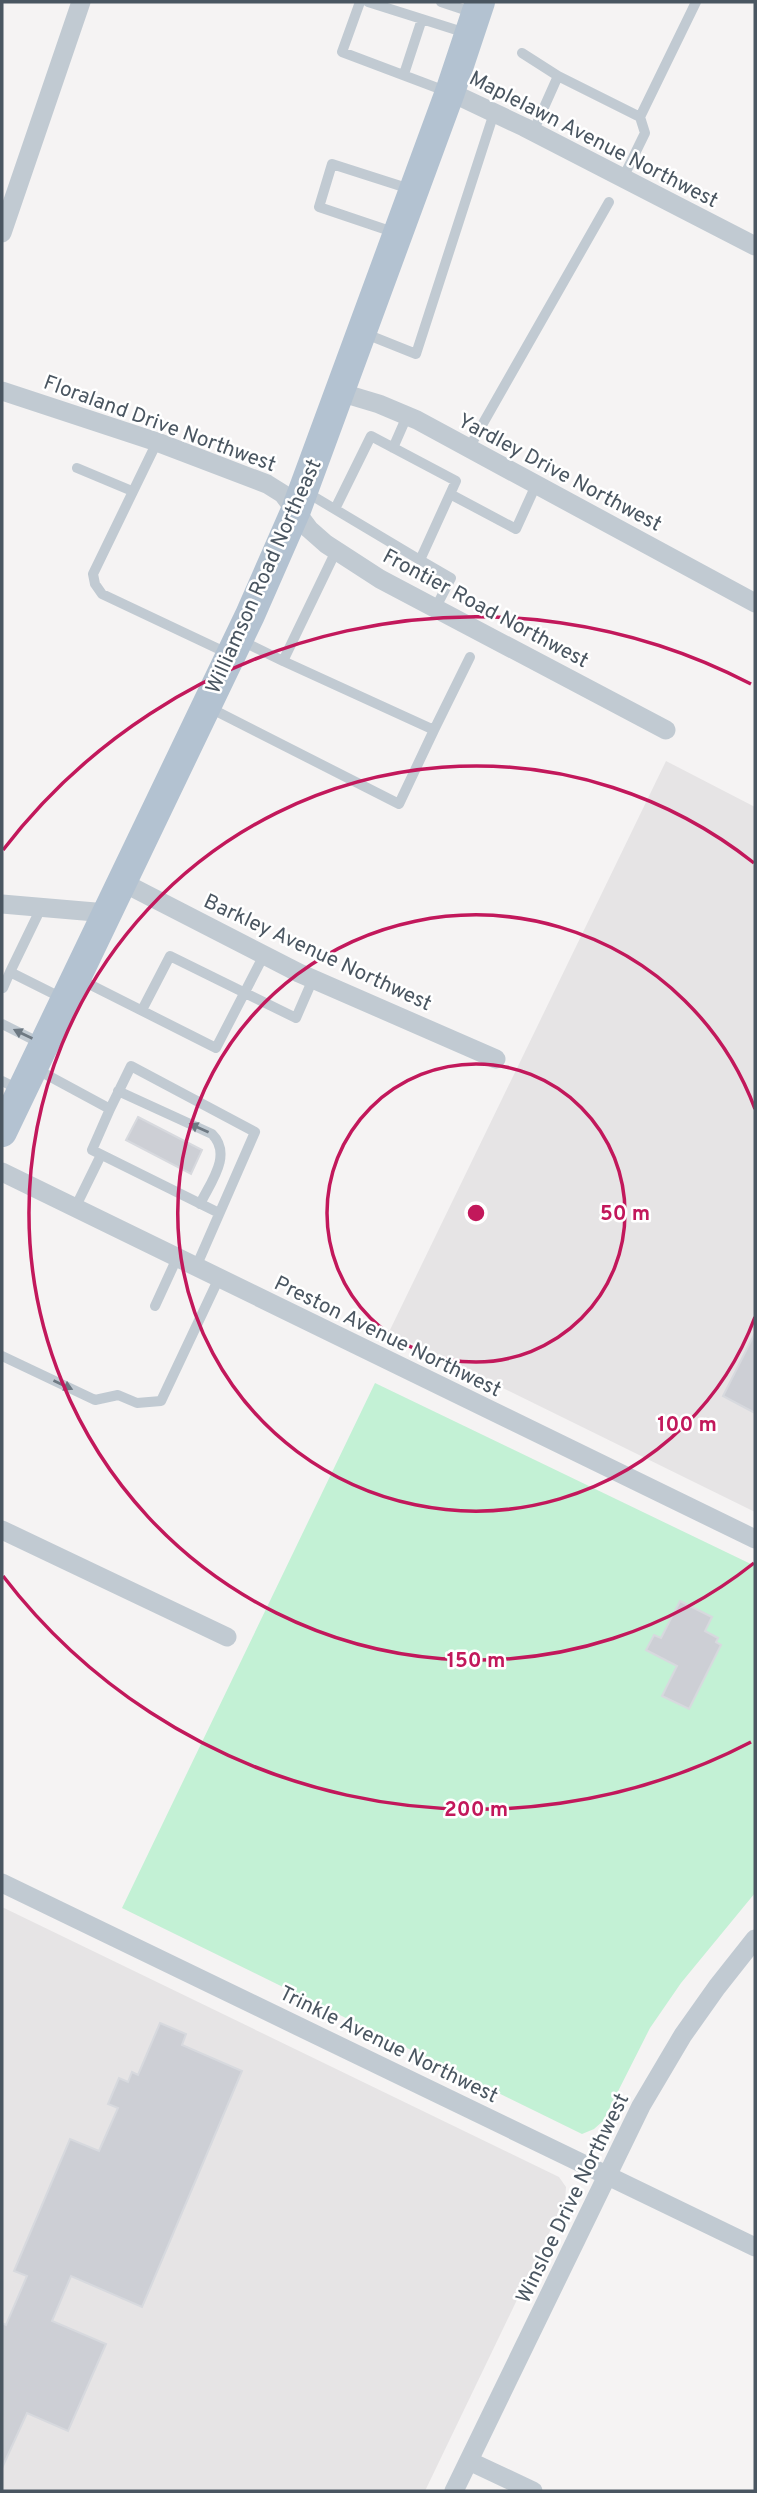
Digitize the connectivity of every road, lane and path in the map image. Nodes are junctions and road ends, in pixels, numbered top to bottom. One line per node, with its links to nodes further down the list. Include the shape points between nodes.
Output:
1 (81, 2): 18 (street)
2 (360, 2): 9 (lane, via 342,52)
3 (368, 2): 7 (lane)
4 (441, 2): 6 (lane)
5 (696, 2): 13 (lane)
6 (475, 17): 7 (lane); 11 (main road, Williamson Road Northeast)
7 (422, 19): 9 (lane)
8 (522, 53): 10 (lane)
9 (404, 74): 11 (lane)
10 (558, 76): 13 (lane); 14 (lane)
11 (450, 92): 12 (street, Maplelawn Avenue Northwest); 16 (main road, Williamson Road Northeast)
12 (494, 113): 14 (street, Maplelawn Avenue Northwest); 21 (lane, via 416,354)
13 (640, 117): 15 (lane, via 645,133)
14 (533, 132): 15 (street, Maplelawn Avenue Northwest)
15 (623, 178): 20 (street, Maplelawn Avenue Northwest)
16 (414, 190): 19 (main road, Williamson Road Northeast); 19 (lane, via 332,164 318,207)
17 (609, 202): 27 (lane)
18 (2, 233)
19 (398, 234): 21 (main road, Williamson Road Northeast)
20 (755, 246)
21 (361, 333): 23 (main road, Williamson Road Northeast)
22 (2, 391): 25 (street, Floraland Drive Northwest)
23 (339, 393): 24 (street, Yardley Drive Northwest); 32 (main road, Williamson Road Northeast)
24 (407, 416): 26 (lane); 27 (street, Yardley Drive Northwest)
25 (157, 442): 30 (lane); 32 (street, Floraland Drive Northwest)
26 (393, 448): 31 (lane, via 456,481); 33 (lane, via 371,436)
27 (469, 449): 29 (street, Yardley Drive Northwest)
28 (77, 468): 30 (lane)
29 (536, 485): 31 (lane, via 516,529); 36 (street, Yardley Drive Northwest)
30 (132, 491): 38 (lane, via 93,574 94,584 102,594)
31 (450, 494): 35 (lane)
32 (300, 500): 33 (lane); 34 (street, Frontier Road Northwest, via 309,528); 38 (main road, Williamson Road Northeast)
33 (335, 509): 35 (lane)
34 (336, 551): 37 (street, Frontier Road Northwest); 40 (lane)
35 (421, 560): 37 (lane, via 451,578)
36 (755, 603)
37 (435, 608): 43 (street, Frontier Road Northwest)
38 (234, 648): 40 (lane); 41 (main road, Williamson Road Northeast)
39 (470, 656): 42 (lane)
40 (284, 661): 42 (lane)
41 (206, 706): 42 (lane, via 399,804); 44 (main road, Williamson Road Northeast)
42 (434, 730)
43 (666, 730)
44 (122, 882): 47 (main road, Williamson Road Northeast); 48 (street, Barkley Avenue Northwest)
45 (2, 904): 46 (street)
46 (41, 908): 47 (street); 49 (lane)
47 (107, 913): 52 (main road, Williamson Road Northeast)
48 (264, 955): 50 (street, Barkley Avenue Northwest); 53 (lane)
49 (10, 972): 51 (lane); 52 (lane)
50 (313, 979): 53 (lane, via 296,1018); 56 (street, Barkley Avenue Northwest)
51 (2, 988)
52 (71, 988): 54 (lane); 57 (main road, Williamson Road Northeast)
53 (245, 992): 54 (lane, via 170,956); 54 (lane, via 216,1048)
54 (142, 1010)
55 (2, 1024): 57 (lane, one-way to 55)
56 (496, 1059)
57 (25, 1071): 59 (lane); 60 (main road, Williamson Road Northeast)
58 (118, 1091): 59 (lane); 63 (lane, one-way to 58, via 220,1163 217,1139); 65 (lane, via 131,1066 255,1132)
59 (110, 1110): 61 (lane, via 92,1150)
60 (2, 1132)
61 (101, 1154): 63 (lane); 64 (lane)
62 (2, 1172): 64 (street, Preston Avenue Northwest)
63 (200, 1204): 65 (lane)
64 (75, 1208): 66 (street, Preston Avenue Northwest)
65 (219, 1213): 67 (lane)
66 (177, 1258): 67 (street, Preston Avenue Northwest); 69 (lane)
67 (196, 1267): 68 (street, Preston Avenue Northwest)
68 (219, 1278): 70 (lane, one-way to 68, via 94,1400 118,1395 137,1403 161,1401); 72 (street, Preston Avenue Northwest)
69 (155, 1306)
70 (2, 1356)
71 (3, 1534): 73 (street)
72 (755, 1539)
73 (227, 1637)
74 (2, 1883): 76 (street, Trinkle Avenue Northwest)
75 (755, 1939): 76 (street, Winsloe Drive Northwest, via 683,2035)
76 (607, 2174): 77 (street, Trinkle Avenue Northwest); 78 (street, Winsloe Drive Northwest)
77 (755, 2246)
78 (469, 2460): 79 (street, Winsloe Drive Northwest); 80 (street)
79 (454, 2491)
80 (533, 2491)

